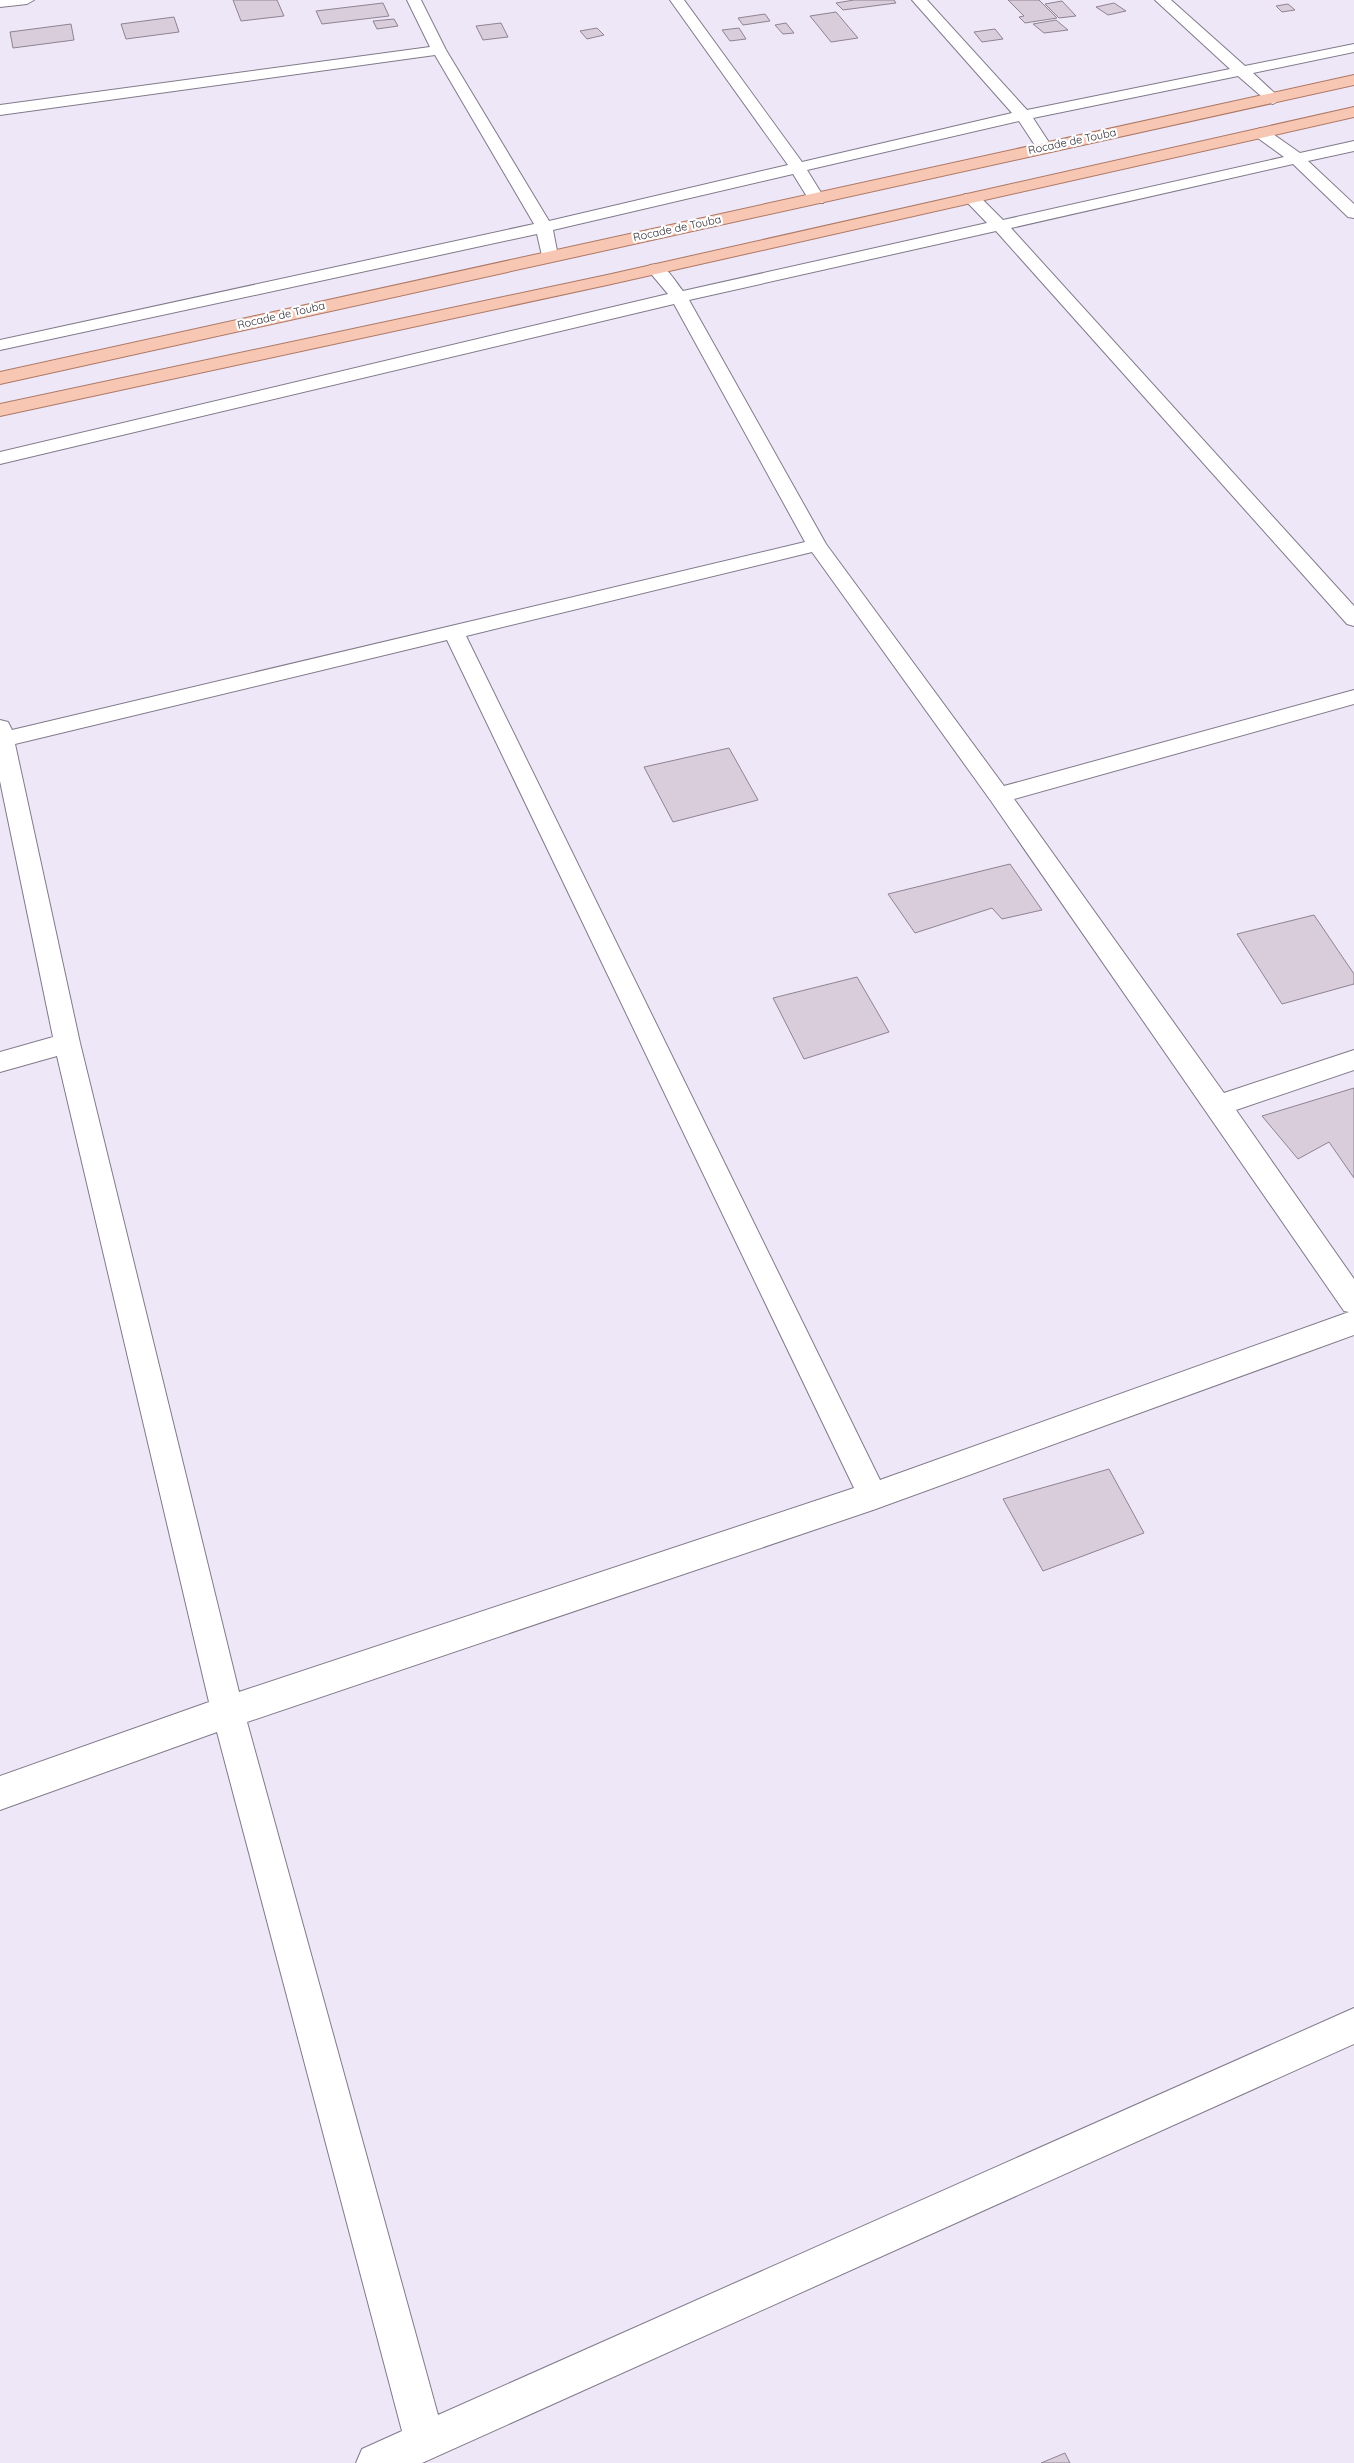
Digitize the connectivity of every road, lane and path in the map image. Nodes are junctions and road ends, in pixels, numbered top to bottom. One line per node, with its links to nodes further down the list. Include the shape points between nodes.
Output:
1 (27, 0): 6 (street)
2 (414, 0): 8 (street)
3 (677, 0): 19 (street)
4 (919, 0): 14 (street)
5 (1162, 0): 9 (street)
6 (0, 3)
7 (1354, 48): 9 (street)
8 (439, 50): 12 (street); 24 (street)
9 (1243, 72): 11 (street); 14 (street)
10 (1354, 80): 11 (main road, Rocade de Touba)
11 (1273, 98): 17 (main road, Rocade de Touba)
12 (0, 110)
13 (1354, 112): 15 (main road)
14 (1023, 115): 17 (street); 19 (street)
15 (1261, 133): 18 (street); 20 (main road)
16 (1354, 146): 18 (street)
17 (1044, 147): 21 (main road, Rocade de Touba)
18 (1297, 160): 22 (street); 23 (street)
19 (797, 167): 21 (street); 24 (street)
20 (971, 198): 23 (street); 26 (main road)
21 (817, 199): 25 (main road, Rocade de Touba)
22 (1354, 213)
23 (1000, 226): 27 (street); 33 (street)
24 (544, 228): 25 (street); 28 (street)
25 (549, 256): 29 (main road, Rocade de Touba)
26 (656, 269): 27 (street); 30 (main road)
27 (679, 297): 31 (street); 32 (street)
28 (0, 345)
29 (0, 378)
30 (0, 410)
31 (0, 458)
32 (817, 546): 34 (street); 37 (street)
33 (1354, 619)
34 (454, 633): 36 (street); 44 (street)
35 (1354, 697): 37 (street)
36 (1, 736): 38 (street)
37 (999, 795): 41 (street)
38 (67, 1043): 40 (street); 45 (street)
39 (1354, 1060): 41 (street)
40 (0, 1062)
41 (1218, 1104): 42 (street)
42 (1354, 1302)
43 (1354, 1323): 44 (street)
44 (873, 1496): 45 (street)
45 (228, 1712): 46 (street); 48 (street)
46 (0, 1793)
47 (1354, 2026): 48 (street)
48 (425, 2441): 49 (street)
49 (376, 2463)

